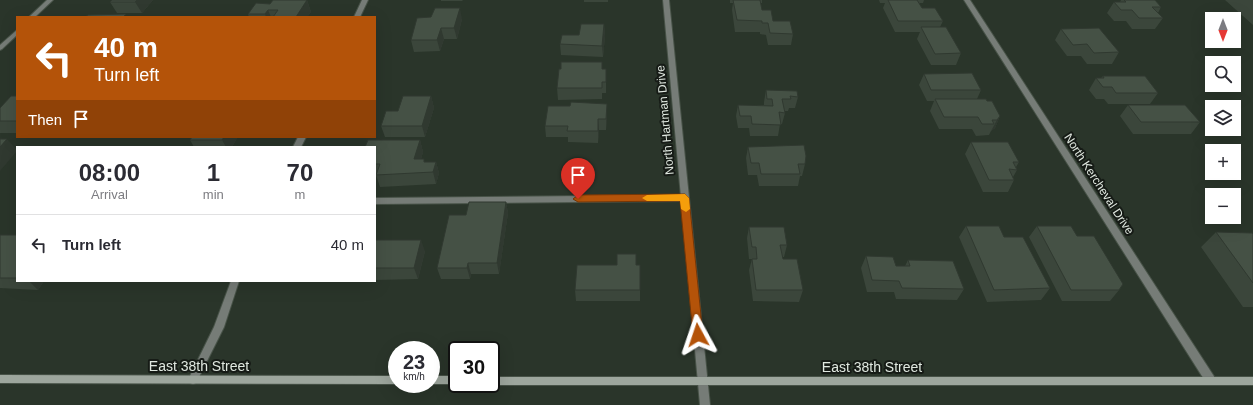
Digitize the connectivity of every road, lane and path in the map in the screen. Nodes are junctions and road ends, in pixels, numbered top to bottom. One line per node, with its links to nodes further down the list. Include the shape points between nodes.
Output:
1 (50, 0): 5 (street)
2 (365, 0): 6 (street)
3 (666, 0): 9 (street, North Hartman Drive)
4 (967, 0): 17 (street, North Kercheval Drive)
5 (33, 16)
6 (358, 16)
7 (16, 33): 8 (street)
8 (0, 48)
9 (685, 198): 10 (street); 16 (street, North Hartman Drive)
10 (376, 201)
11 (235, 282): 13 (street, via 219,327)
12 (0, 379): 13 (main road, East 38th Street)
13 (193, 380): 14 (main road, East 38th Street)
14 (388, 380)
15 (500, 380): 16 (main road, East 38th Street)
16 (702, 381): 17 (main road, East 38th Street); 19 (street, North Hartman Drive)
17 (1211, 381): 18 (main road, East 38th Street)
18 (1253, 381)
19 (704, 405)

